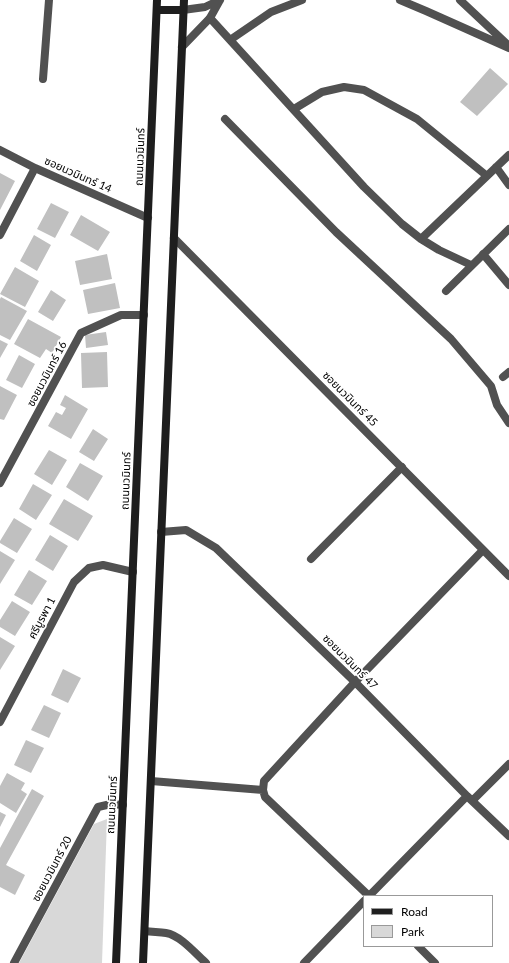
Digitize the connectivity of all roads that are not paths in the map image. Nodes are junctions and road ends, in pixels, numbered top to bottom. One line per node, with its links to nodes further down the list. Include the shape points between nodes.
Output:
1 (48, 0): 14 (street)
2 (157, 0): 8 (main road, ถนนนวมินทร์)
3 (184, 0): 9 (main road)
4 (220, 0): 9 (street, via 205,7); 10 (street)
5 (302, 0): 11 (street, via 271,12)
6 (400, 0): 13 (street)
7 (460, 0): 13 (street)
8 (157, 10): 9 (main road); 23 (main road, ถนนนวมินทร์)
9 (183, 10): 12 (main road)
10 (210, 18): 11 (street); 12 (street)
11 (230, 40): 15 (street)
12 (182, 47): 26 (main road)
13 (509, 47)
14 (43, 79)
15 (294, 109): 21 (street, via 322,92 344,87 364,90 417,119); 27 (street, via 364,188)
16 (225, 119): 33 (street, via 336,232 450,339 491,386 497,405)
17 (0, 150): 19 (street, ซอยนวมินทร์ 14)
18 (509, 155): 20 (street)
19 (35, 168): 23 (street, ซอยนวมินทร์ 14); 25 (street)
20 (496, 168): 21 (street); 22 (street)
21 (487, 176): 27 (street)
22 (509, 185)
23 (148, 218): 32 (main road, ถนนนวมินทร์)
24 (509, 229): 28 (street)
25 (0, 235)
26 (174, 238): 34 (street, ซอยนวมินทร์ 45); 36 (main road)
27 (421, 239): 29 (street)
28 (483, 254): 29 (street); 30 (street)
29 (471, 265): 31 (street)
30 (509, 285)
31 (446, 291)
32 (144, 315): 35 (street, ซอยนวมินทร์ 16, via 121,315 81,333); 39 (main road, ถนนนวมินทร์)
33 (509, 423)
34 (402, 467): 37 (street, ซอยนวมินทร์ 45); 38 (street)
35 (0, 483)
36 (161, 532): 41 (street, ซอยนวมินทร์ 47, via 186,530 216,548); 44 (main road)
37 (483, 550): 40 (street, ซอยนวมินทร์ 45); 41 (street)
38 (311, 559)
39 (133, 572): 42 (street, ศรีบูรพา 1, via 103,565 96,566 89,568 74,582); 47 (main road, ถนนนวมินทร์)
40 (509, 576)
41 (355, 682): 45 (street, via 264,781); 46 (street, ซอยนวมินทร์ 47)
42 (0, 722)
43 (509, 764): 46 (street)
44 (151, 781): 45 (street); 52 (main road)
45 (263, 790): 49 (street, via 266,797)
46 (470, 798): 48 (street, ซอยนวมินทร์ 47); 50 (street)
47 (123, 805): 54 (street, ซอยนวมินทร์ 20, via 98,807); 55 (main road, ถนนนวมินทร์)
48 (509, 836)
49 (368, 895)
50 (370, 895)
51 (363, 902): 58 (street)
52 (145, 931): 56 (main road); 57 (street, via 174,936)
53 (419, 947): 59 (street)
54 (14, 963)
55 (116, 963)
56 (143, 963)
57 (206, 963)
58 (304, 963)
59 (435, 963)

